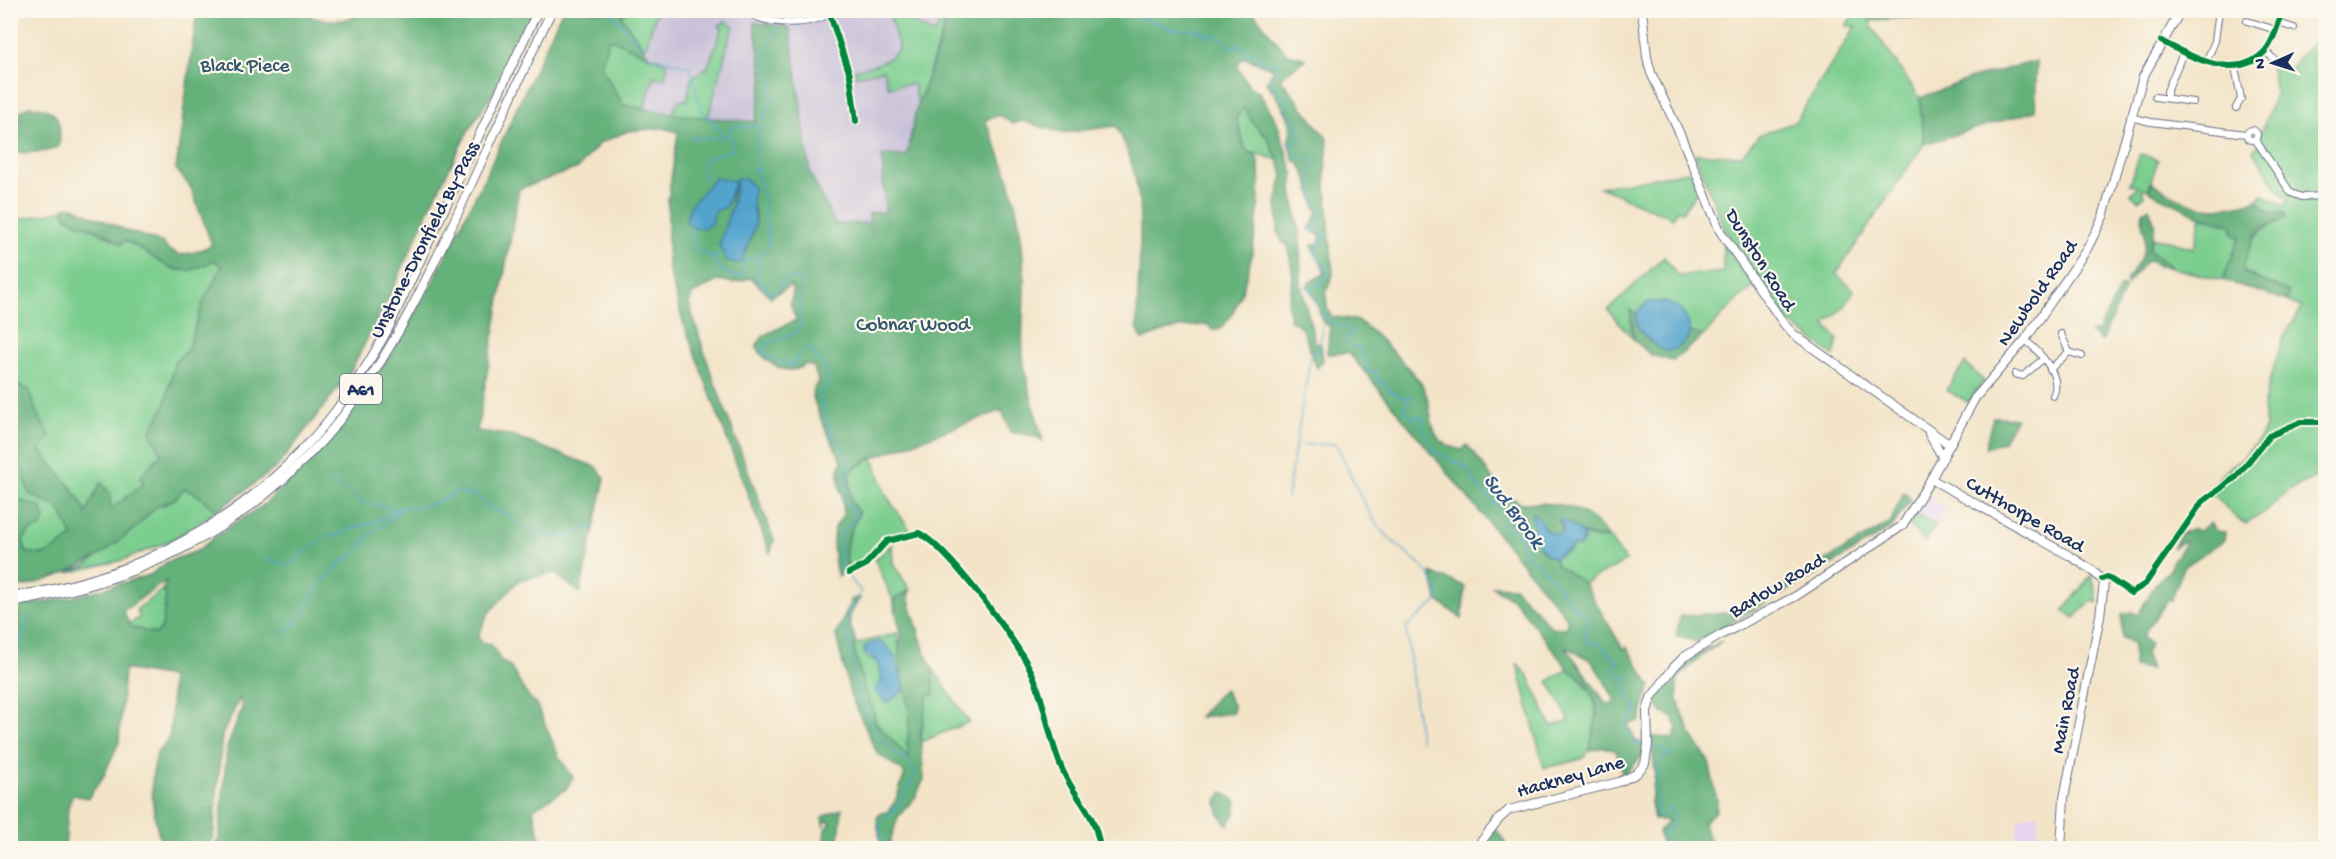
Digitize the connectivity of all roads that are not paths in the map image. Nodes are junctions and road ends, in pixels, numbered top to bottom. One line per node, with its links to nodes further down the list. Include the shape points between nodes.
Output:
1 (538, 10): 39 (highway, Unstone-Dronfield By-Pass / A61, via 387,332 362,375 307,444 283,469 223,516 157,553 92,579)
2 (552, 10): 40 (highway, Unstone-Dronfield By-Pass / A61, via 401,325 353,401 322,440 258,501 160,561 94,586)
3 (744, 10): 9 (street, via 768,20 787,22)
4 (837, 10): 9 (street)
5 (1642, 10): 34 (main road, Dunston Road, via 1651,73 1720,231 1793,334)
6 (2181, 10): 13 (main road, Newbold Road)
7 (2219, 10): 17 (street, via 2217,32)
8 (2283, 10): 11 (street)
9 (830, 15): 24 (street, via 850,75)
10 (2247, 21): 11 (street)
11 (2277, 27): 12 (street); 14 (street)
12 (2294, 28)
13 (2162, 41): 15 (street); 23 (main road, Newbold Road, via 2143,77)
14 (2265, 51): 16 (street); 18 (street)
15 (2183, 53): 17 (street); 20 (street)
16 (2275, 60)
17 (2206, 62): 18 (street)
18 (2235, 66): 22 (street, via 2244,99)
19 (2155, 97): 20 (street)
20 (2167, 97): 21 (street)
21 (2193, 102)
22 (2236, 108)
23 (2130, 117): 25 (street, via 2247,134 2255,139 2291,193 2302,197); 27 (main road, Newbold Road, via 2103,217 2067,283)
24 (856, 121)
25 (2325, 196)
26 (2059, 334): 28 (street)
27 (2025, 340): 30 (street); 35 (main road, Newbold Road, via 1975,398)
28 (2069, 352): 29 (street); 31 (street)
29 (2083, 357)
30 (2043, 359): 31 (street); 32 (street, via 2023,379)
31 (2050, 369): 33 (street, via 2059,386)
32 (2015, 374)
33 (2053, 396)
34 (1927, 430): 35 (main road, Dunston Road); 36 (main road, Dunston Road)
35 (1950, 445): 36 (main road, Newbold Road)
36 (1943, 458): 37 (main road, Newbold Road)
37 (1931, 479): 38 (main road, Cutthorpe Road, via 2070,556); 41 (main road, Barlow Road, via 1894,533 1796,596 1684,657 1651,698)
38 (2102, 579): 43 (main road, Main Road, via 2104,595 2066,790)
39 (10, 596)
40 (10, 603)
41 (1646, 721): 42 (main road, Hackney Lane, via 1648,745 1644,764 1636,774 1609,785 1509,810)
42 (1476, 849)
43 (2061, 849)

